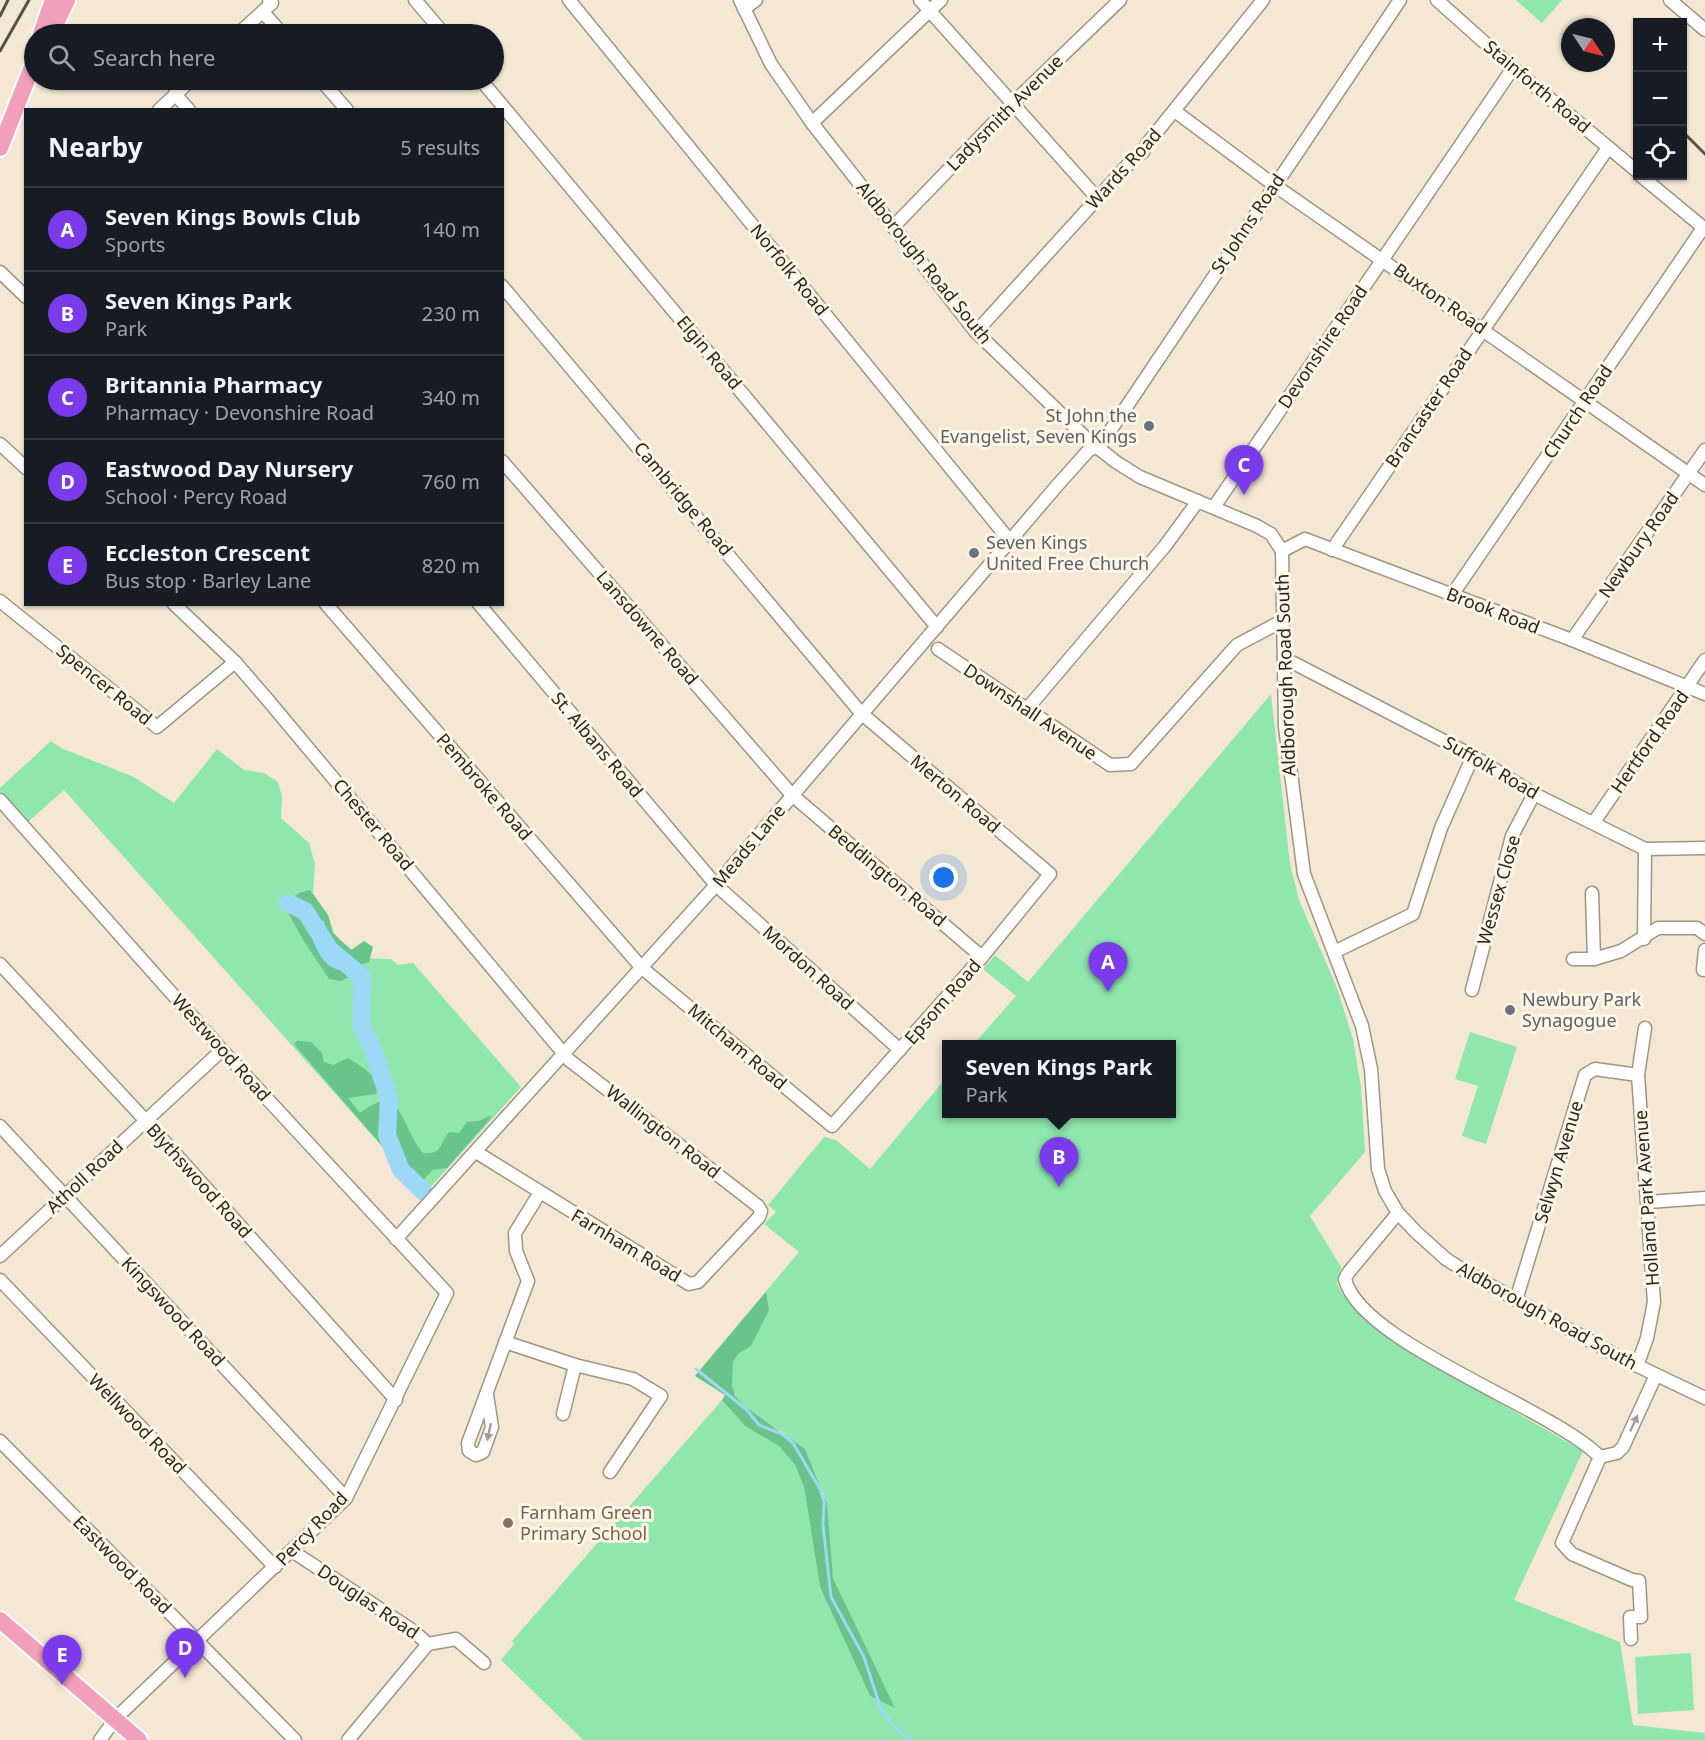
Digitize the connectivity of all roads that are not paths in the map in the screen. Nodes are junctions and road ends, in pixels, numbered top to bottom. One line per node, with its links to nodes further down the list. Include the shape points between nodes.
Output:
1 (53, 0): 18 (main road)
2 (67, 0): 19 (main road)
3 (269, 0): 16 (street, via 272,3)
4 (415, 0): 22 (street)
5 (569, 0): 60 (street, Norfolk Road)
6 (756, 0): 14 (street)
7 (920, 0): 15 (street)
8 (941, 0): 15 (street)
9 (1120, 0): 29 (street, Ladysmith Avenue)
10 (1263, 0): 33 (street, Wards Road)
11 (1400, 0): 40 (street, St Johns Road)
12 (1437, 0): 23 (street, Stainforth Road)
13 (1670, 0): 17 (street)
14 (742, 5): 35 (street, Aldborough Road South, via 771,64)
15 (930, 11): 29 (street); 35 (street)
16 (263, 12): 20 (street); 21 (street)
17 (1703, 23)
18 (45, 24)
19 (56, 24)
20 (249, 24)
21 (273, 24)
22 (435, 24)
23 (1513, 68): 37 (street, Stainforth Road); 44 (street, Devonshire Road)
24 (26, 90): 34 (main road)
25 (180, 90): 28 (street)
26 (330, 90): 32 (street)
27 (489, 90): 69 (street, Elgin Road)
28 (175, 94): 30 (street); 31 (street)
29 (1012, 103): 41 (street); 42 (street, Ladysmith Avenue)
30 (161, 108)
31 (187, 108)
32 (345, 108)
33 (1176, 112): 40 (street, Buxton Road); 41 (street, Wards Road)
34 (20, 114): 36 (main road)
35 (812, 123): 42 (street, Aldborough Road South)
36 (0, 148)
37 (1608, 148): 38 (street, Stainforth Road); 48 (street, Brancaster Road)
38 (1633, 168)
39 (1646, 180): 43 (street)
40 (1274, 185): 44 (street, Buxton Road); 52 (street, St Johns Road, via 1109,433)
41 (1098, 199): 49 (street, Wards Road)
42 (892, 227): 49 (street, Aldborough Road South)
43 (1704, 229): 50 (street, Church Road)
44 (1382, 258): 48 (street, Buxton Road); 59 (street, Devonshire Road)
45 (0, 272): 47 (street)
46 (504, 288): 78 (street, Cambridge Road)
47 (24, 295)
48 (1483, 328): 50 (street, Buxton Road); 61 (street, Brancaster Road)
49 (976, 332): 52 (street, Aldborough Road South)
50 (1585, 401): 56 (street, Buxton Road); 63 (street, Church Road)
51 (0, 444): 55 (street)
52 (1095, 447): 58 (street, Aldborough Road South, via 1140,477); 60 (street, Meads Lane)
53 (1705, 450): 56 (street, Newbury Road)
54 (504, 463): 81 (street, Lansdowne Road)
55 (24, 466)
56 (1689, 474): 57 (street, Buxton Road); 70 (street, Newbury Road)
57 (1705, 485)
58 (1198, 501): 59 (street, Aldborough Road South); 77 (street, via 1165,546)
59 (1214, 507): 62 (street, Aldborough Road South, via 1271,534)
60 (1010, 541): 69 (street, Meads Lane)
61 (1332, 550): 62 (street, Brook Road, via 1305,539); 63 (street, Brook Road)
62 (1282, 551): 68 (street, Aldborough Road South)
63 (1452, 595): 70 (street, Brook Road)
64 (0, 601): 74 (street, Spencer Road, via 157,727)
65 (176, 606): 74 (street, Chester Road)
66 (328, 606): 97 (street, Pembroke Road)
67 (481, 606): 87 (street, St. Albans Road)
68 (1282, 621): 72 (street, Aldborough Road South); 77 (street, Downshall Avenue, via 1238,645 1131,764 1110,765)
69 (937, 627): 78 (street, Meads Lane)
70 (1572, 640): 75 (street, Brook Road)
71 (938, 649): 77 (street, Downshall Avenue)
72 (1284, 658): 79 (street, Suffolk Road); 92 (street, Aldborough Road South, via 1286,737 1304,874)
73 (1705, 660): 75 (street, Hertford Road)
74 (235, 662): 103 (street, Chester Road)
75 (1688, 687): 76 (street, Brook Road); 83 (street, Hertford Road)
76 (1705, 694)
77 (1027, 709)
78 (861, 713): 81 (street, Meads Lane); 86 (street, Merton Road)
79 (1473, 756): 80 (street, Suffolk Road); 92 (street, via 1441,828 1413,914)
80 (1534, 794): 83 (street, Suffolk Road); 99 (street, Wessex Close, via 1512,836)
81 (792, 795): 87 (street, Meads Lane); 93 (street, Beddington Road)
82 (0, 800): 101 (street, Westwood Road)
83 (1594, 822): 85 (street, Suffolk Road)
84 (1705, 848): 85 (street, Suffolk Road)
85 (1645, 849): 90 (street)
86 (1050, 874): 93 (street, Epsom Road)
87 (716, 885): 97 (street, Meads Lane); 102 (street, Mordon Road)
88 (1592, 893): 95 (street)
89 (1705, 934): 90 (street, via 1697,928 1658,928)
90 (1644, 939): 95 (street)
91 (1705, 951): 98 (street)
92 (1334, 952): 114 (street, Aldborough Road South, via 1362,1026 1371,1069 1378,1169 1389,1201)
93 (982, 957): 102 (street, Epsom Road)
94 (1573, 959): 95 (street)
95 (1594, 959)
96 (0, 964): 105 (street, Blythswood Road)
97 (642, 968): 103 (street, Meads Lane); 107 (street, Mitcham Road)
98 (1703, 970)
99 (1472, 990)
100 (1645, 1028): 104 (street, Holland Park Avenue)
101 (222, 1050): 105 (street, Atholl Road); 115 (street, Westwood Road)
102 (900, 1050): 107 (street, Epsom Road)
103 (564, 1054): 108 (street, Meads Lane); 113 (street, Wallington Road)
104 (1638, 1075): 112 (street, Holland Park Avenue); 119 (street, Selwyn Avenue, via 1595,1069 1585,1076)
105 (146, 1121): 110 (street, Atholl Road); 126 (street, Blythswood Road)
106 (0, 1126): 110 (street, Kingswood Road)
107 (832, 1126)
108 (476, 1152): 109 (street, Farnham Road); 115 (street, Meads Lane)
109 (539, 1194): 113 (street, Farnham Road, via 693,1285); 120 (street, via 515,1233 516,1251 528,1281)
110 (65, 1195): 116 (street, Atholl Road); 131 (street, Kingswood Road)
111 (1705, 1198): 112 (street)
112 (1648, 1202): 122 (street, Holland Park Avenue, via 1653,1302)
113 (761, 1211)
114 (1398, 1213): 119 (street, Aldborough Road South, via 1446,1259); 129 (street, via 1348,1273 1345,1280 1351,1294 1394,1335 1565,1432)
115 (396, 1239): 118 (street, Westwood Road)
116 (0, 1256)
117 (0, 1280): 133 (street, Wellwood Road)
118 (447, 1293): 126 (street, Percy Road)
119 (1516, 1300): 122 (street, Aldborough Road South)
120 (505, 1342): 121 (street); 124 (street)
121 (575, 1365): 127 (street); 130 (street, via 633,1379 661,1396)
122 (1637, 1366): 123 (street, Aldborough Road South)
123 (1656, 1375): 125 (street, Aldborough Road South); 129 (street, one-way to 123, via 1617,1453 1623,1447)
124 (487, 1395)
125 (1705, 1398)
126 (396, 1400): 131 (street, Percy Road)
127 (563, 1414)
128 (0, 1441): 136 (street, Eastwood Road)
129 (1600, 1457): 135 (street, via 1562,1543 1578,1557 1639,1581 1641,1617 1630,1617)
130 (610, 1472)
131 (346, 1498): 132 (street, Percy Road)
132 (292, 1551): 133 (street, Percy Road); 137 (street, Douglas Road)
133 (275, 1567): 136 (street, Percy Road)
134 (0, 1620): 139 (main road)
135 (1631, 1639)
136 (198, 1642): 139 (street, Percy Road); 142 (street, Eastwood Road)
137 (428, 1644): 138 (street, via 456,1639); 143 (street, Douglas Road)
138 (484, 1663)
139 (115, 1719): 140 (street, Percy Road); 141 (main road)
140 (100, 1740)
141 (139, 1740)
142 (295, 1740)
143 (348, 1740)

